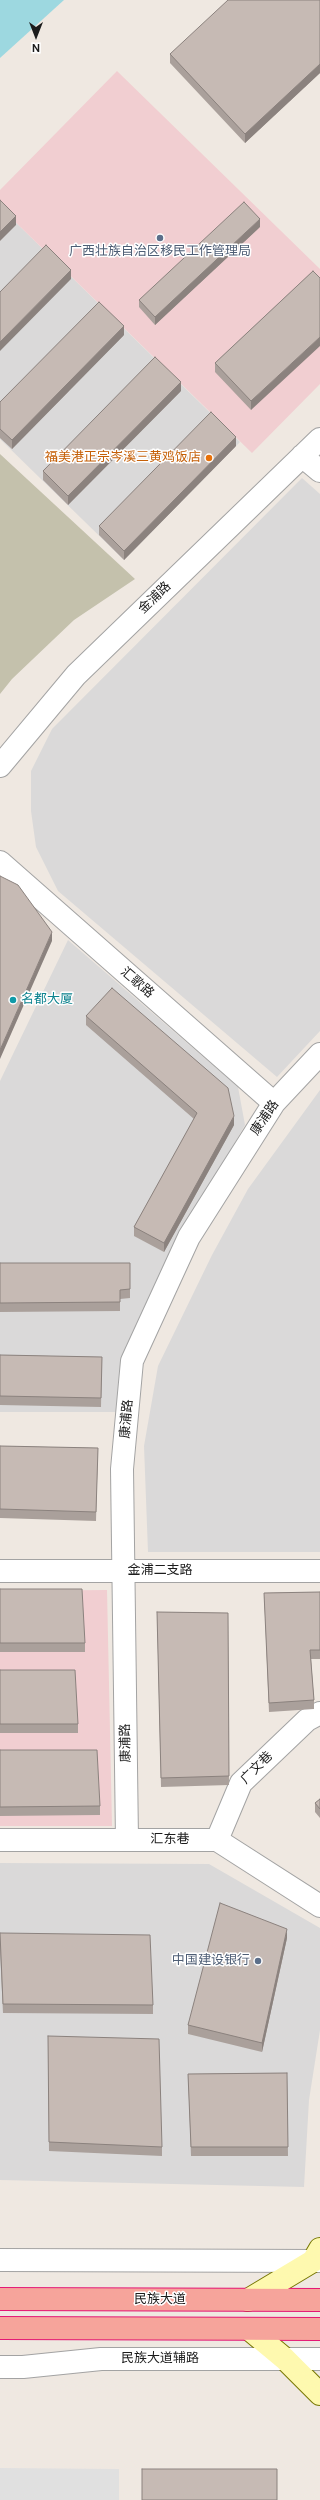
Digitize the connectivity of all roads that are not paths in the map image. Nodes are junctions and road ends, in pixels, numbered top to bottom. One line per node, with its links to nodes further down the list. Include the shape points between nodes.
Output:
1 (320, 439): 2 (street, 金浦路)
2 (302, 456): 3 (street); 4 (street, 金浦路, via 76,675)
3 (320, 471)
4 (0, 766)
5 (0, 862): 7 (street, 汇歌路)
6 (320, 1054): 7 (street, 康浦路)
7 (274, 1103): 8 (street, 康浦路, via 190,1237 132,1361 122,1469)
8 (125, 1570): 9 (street, 金浦二支路); 10 (street, 金浦二支路); 13 (street, 康浦路)
9 (0, 1571)
10 (320, 1571)
11 (320, 1713): 14 (street, 广文巷, via 307,1720 240,1783)
12 (0, 1840): 13 (street, 汇东巷)
13 (127, 1840): 14 (street, 汇东巷)
14 (217, 1840): 15 (street)
15 (320, 1906)
16 (318, 2257): 17 (street); 19 (main road)
17 (0, 2260)
18 (0, 2299): 19 (highway, 民族大道)
19 (248, 2300): 20 (highway, 民族大道)
20 (320, 2300)
21 (0, 2328): 22 (highway)
22 (249, 2329): 23 (highway); 24 (main road)
23 (320, 2329)
24 (285, 2359): 25 (street, 民族大道辅路); 26 (street, 民族大道辅路, via 100,2359); 27 (main road)
25 (320, 2359)
26 (0, 2367)
27 (320, 2394)

